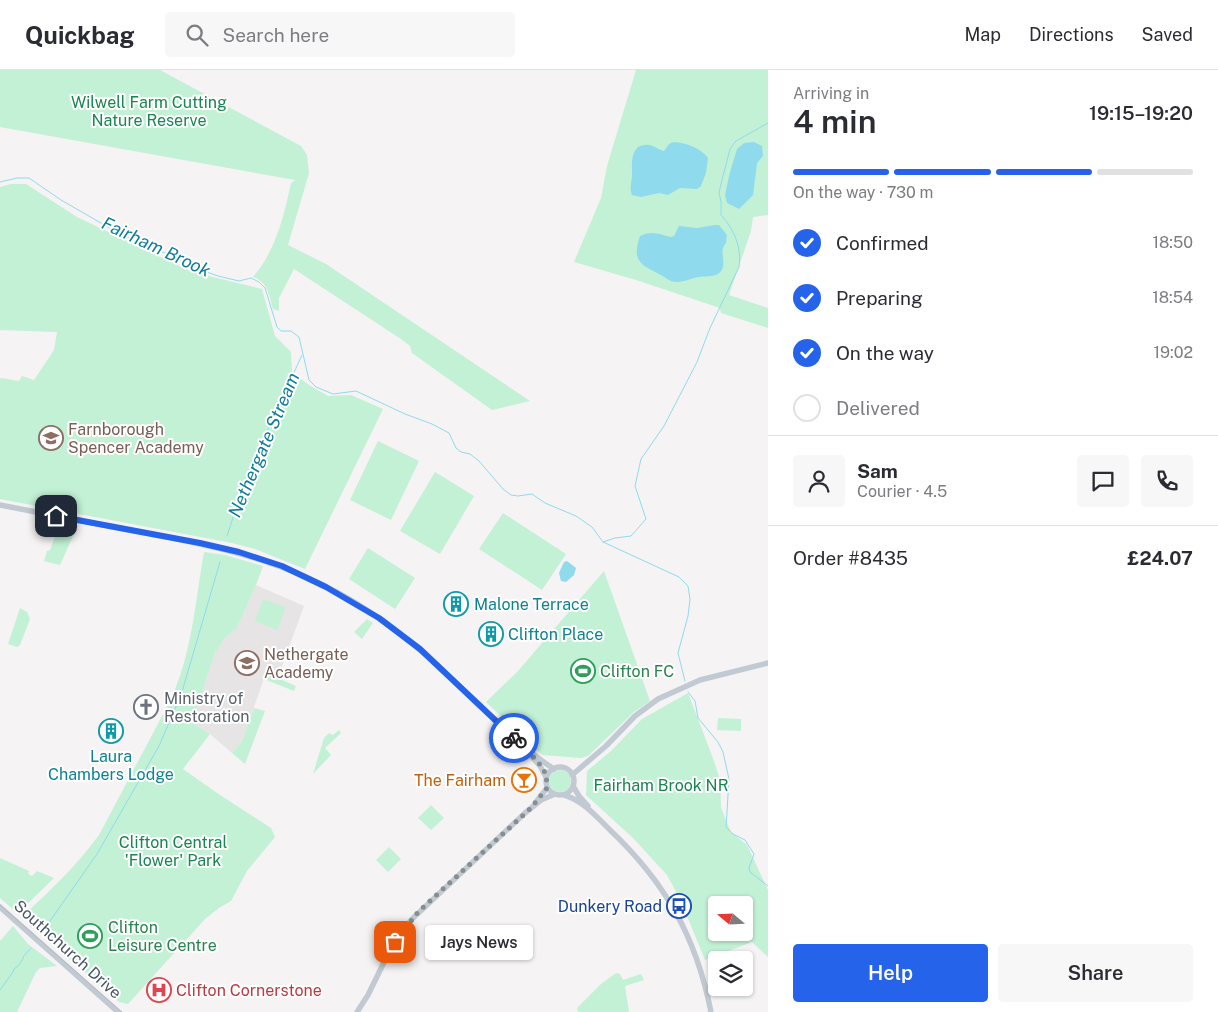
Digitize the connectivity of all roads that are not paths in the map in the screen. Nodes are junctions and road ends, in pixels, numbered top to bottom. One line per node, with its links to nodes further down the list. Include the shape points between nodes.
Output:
1 (0, 505): 3 (street, via 227,549 282,566 315,581 379,618 420,649)
2 (768, 663): 4 (street, via 700,680 666,695 635,716)
3 (529, 752): 5 (street); 8 (street)
4 (587, 762): 6 (street); 7 (street)
5 (554, 769): 6 (street); 8 (street)
6 (566, 769): 7 (street)
7 (572, 775): 9 (street)
8 (546, 777): 10 (street)
9 (573, 786): 12 (street); 14 (street)
10 (547, 788): 11 (street); 13 (street)
11 (554, 794): 12 (street); 13 (street)
12 (564, 794): 14 (street)
13 (531, 808): 17 (street, via 411,920 390,950)
14 (590, 810): 18 (street, via 640,860 670,900 694,953)
15 (0, 907): 16 (street, Southchurch Drive)
16 (118, 1012)
17 (357, 1012)
18 (711, 1012)

